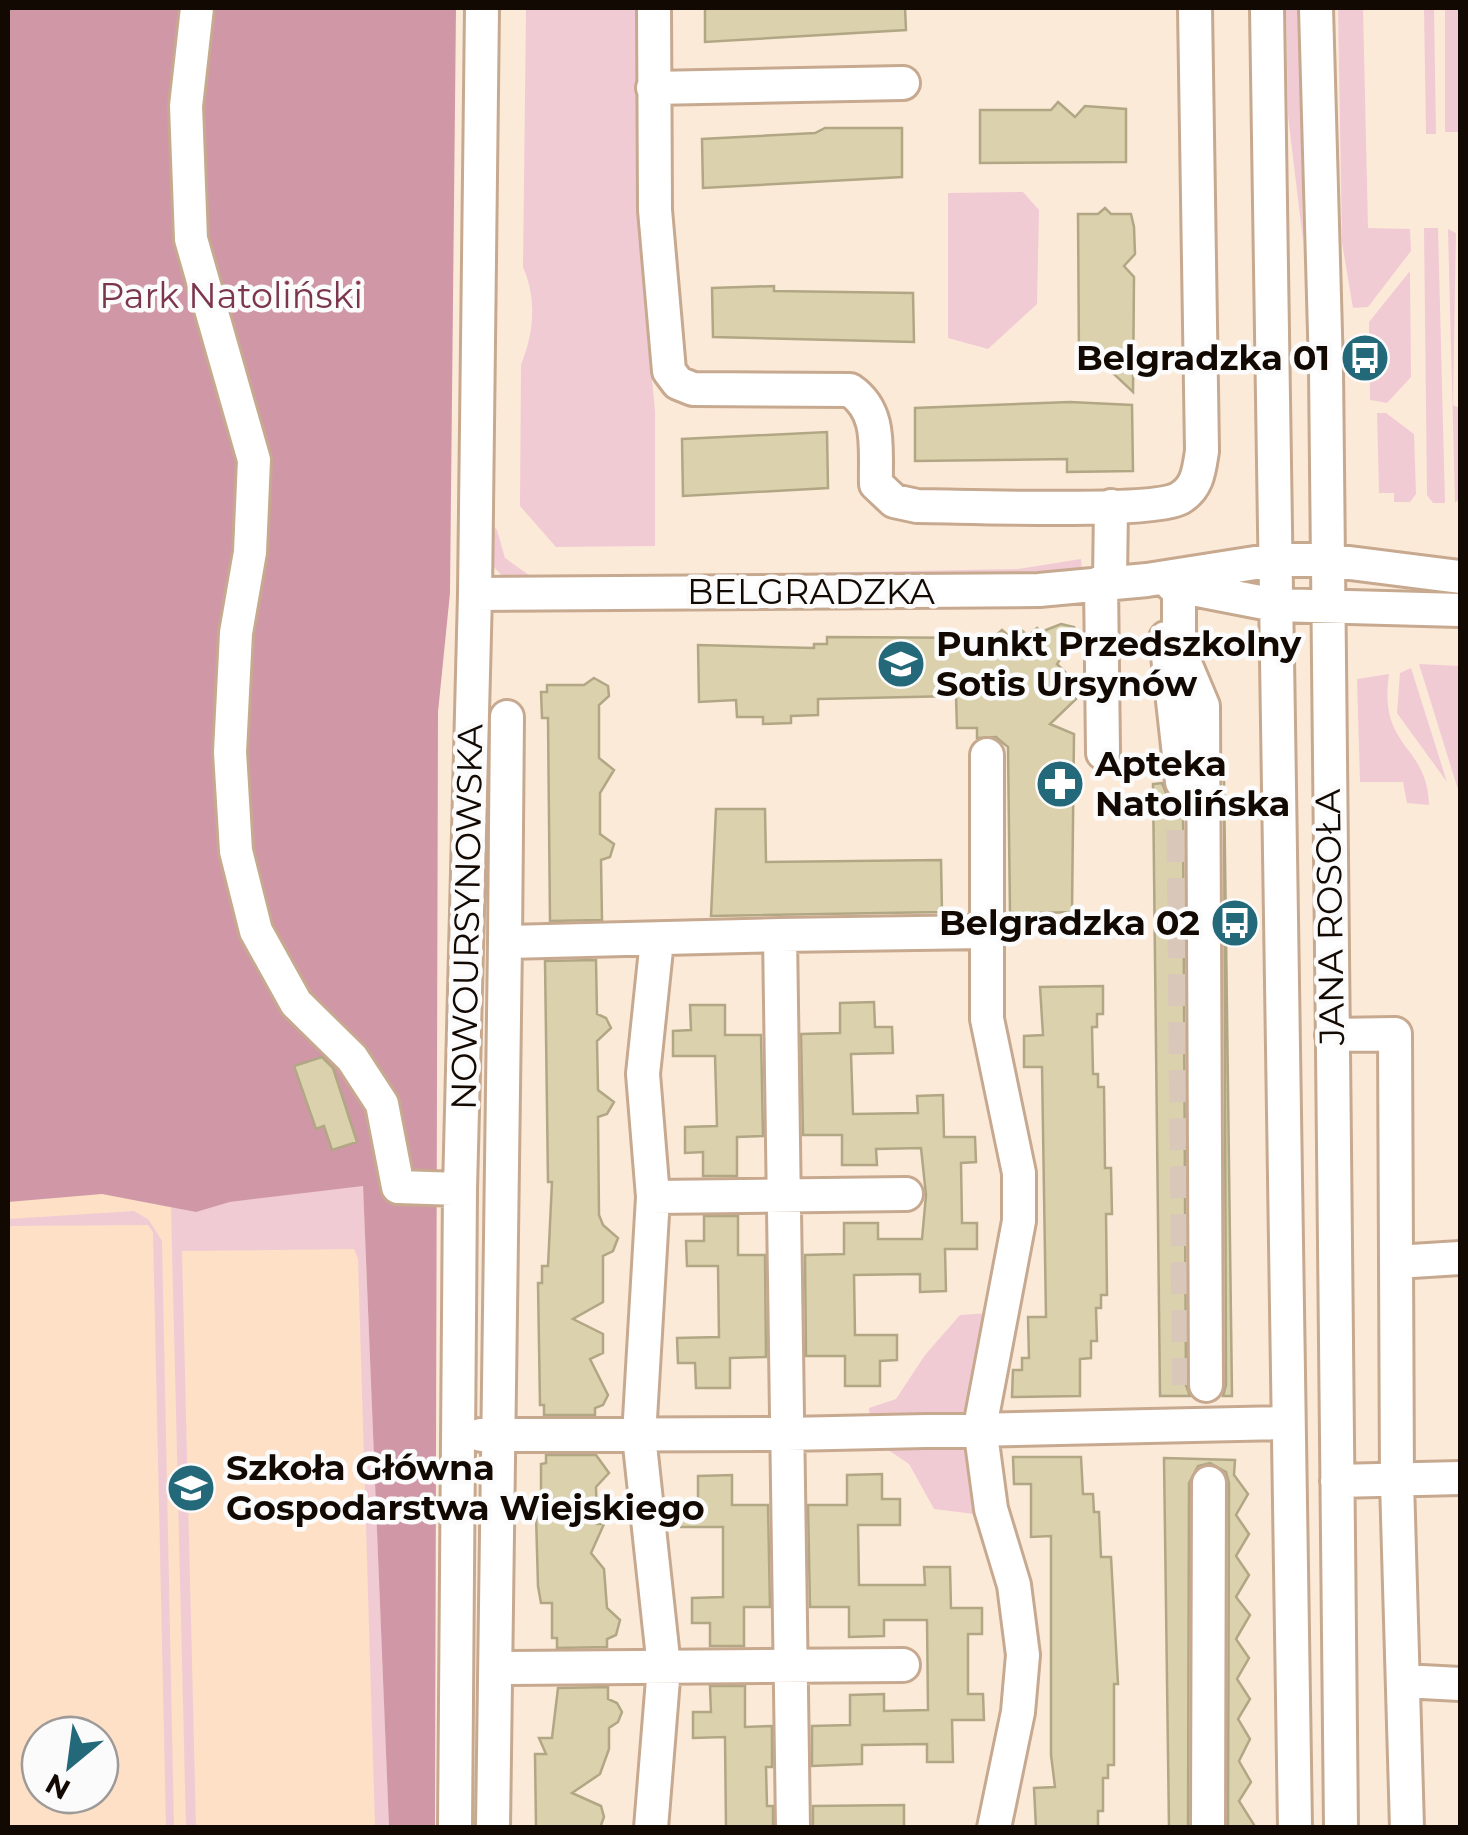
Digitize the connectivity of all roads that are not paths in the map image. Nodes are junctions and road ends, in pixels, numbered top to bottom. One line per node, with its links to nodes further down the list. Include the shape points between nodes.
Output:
1 (197, 8): 29 (street, via 186,106 191,239 254,460 230,752 236,850 256,931 296,1003 352,1058 382,1104 398,1187)
2 (482, 8): 15 (street, NOWOURSYNOWSKA)
3 (654, 8): 8 (street)
4 (1195, 8): 9 (street, via 1202,451 1197,482 1178,500)
5 (1267, 8): 10 (street, JANA ROSOŁA)
6 (1316, 8): 11 (street, JANA ROSOŁA)
7 (903, 83): 8 (street)
8 (653, 88): 9 (street, via 665,334 669,371 678,382 693,388 850,390 873,415 876,484 894,501)
9 (1111, 506): 13 (street)
10 (1274, 560): 11 (street, BELGRADZKA); 14 (street, BELGRADZKA); 16 (street, JANA ROSOŁA)
11 (1326, 560): 12 (street, BELGRADZKA); 17 (street, JANA ROSOŁA)
12 (1460, 577)
13 (1106, 582): 14 (street, BELGRADZKA); 15 (street, BELGRADZKA, via 1039,590); 21 (street)
14 (1163, 584): 16 (street, BELGRADZKA); 19 (street)
15 (475, 594): 29 (street, NOWOURSYNOWSKA)
16 (1275, 605): 17 (street, BELGRADZKA); 36 (street, JANA ROSOŁA)
17 (1326, 608): 18 (street, BELGRADZKA); 28 (street, JANA ROSOŁA)
18 (1460, 610)
19 (1181, 678): 23 (street); 35 (street, via 1203,706)
20 (507, 717): 27 (street)
21 (1103, 752)
22 (987, 755): 24 (street)
23 (1182, 782)
24 (984, 932): 25 (street); 37 (street, via 987,1018 1019,1173 1019,1205)
25 (780, 935): 26 (street); 31 (street)
26 (658, 940): 27 (street); 32 (street, via 643,1074)
27 (505, 942): 40 (street)
28 (1332, 1035): 34 (street, via 1394,1034); 43 (street, JANA ROSOŁA)
29 (460, 1189): 39 (street, NOWOURSYNOWSKA)
30 (906, 1194): 31 (street)
31 (784, 1196): 32 (street); 38 (street)
32 (653, 1197): 41 (street)
33 (1460, 1258): 34 (street)
34 (1396, 1262): 44 (street)
35 (1206, 1385)
36 (1286, 1423): 37 (street); 58 (street, JANA ROSOŁA)
37 (980, 1427): 38 (street); 56 (street, via 1024,1655)
38 (788, 1434): 41 (street); 49 (street)
39 (460, 1435): 40 (street); 52 (street, NOWOURSYNOWSKA)
40 (500, 1436): 41 (street); 48 (street)
41 (640, 1436): 47 (street)
42 (1460, 1478): 44 (street)
43 (1337, 1481): 44 (street); 59 (street, JANA ROSOŁA)
44 (1398, 1482): 50 (street)
45 (1210, 1483): 57 (street)
46 (903, 1665): 49 (street)
47 (664, 1667): 48 (street); 49 (street); 54 (street)
48 (497, 1668): 53 (street)
49 (794, 1668): 55 (street)
50 (1403, 1681): 51 (street); 60 (street)
51 (1460, 1684)
52 (455, 1828)
53 (494, 1828)
54 (651, 1828)
55 (794, 1828)
56 (994, 1828)
57 (1208, 1828)
58 (1295, 1828)
59 (1341, 1828)
60 (1407, 1828)

